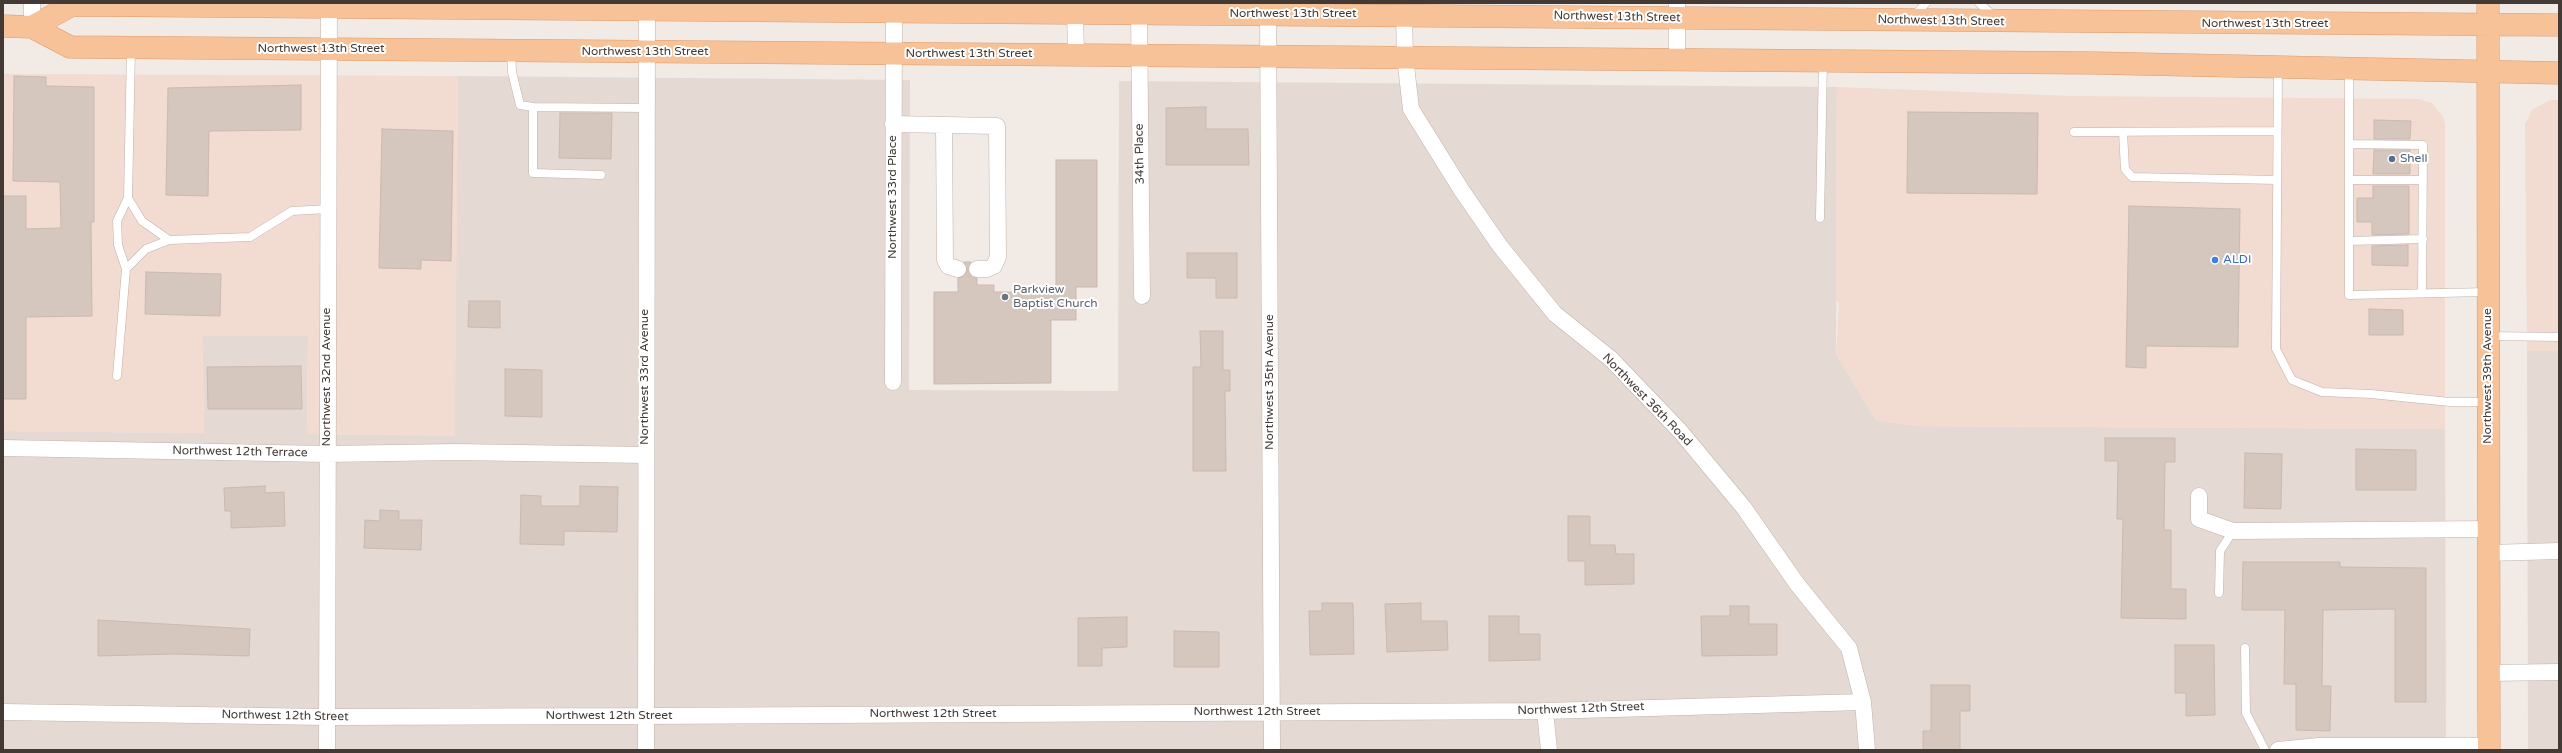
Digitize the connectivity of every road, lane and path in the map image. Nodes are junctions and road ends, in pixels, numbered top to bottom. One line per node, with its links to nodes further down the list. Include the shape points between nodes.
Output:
1 (32, 3): 22 (street)
2 (1926, 3): 17 (lane)
3 (1979, 3): 18 (lane)
4 (2488, 3): 19 (main road, Northwest 39th Avenue)
5 (329, 5): 6 (main road, Northwest 13th Street); 22 (main road, Northwest 13th Street, via 72,5); 24 (street, Northwest 32nd Avenue)
6 (647, 7): 7 (main road, Northwest 13th Street); 26 (street, Northwest 33rd Avenue)
7 (719, 7): 8 (main road, Northwest 13th Street)
8 (801, 7): 13 (main road, Northwest 13th Street)
9 (920, 7): 10 (main road, Northwest 13th Street); 13 (main road, Northwest 13th Street)
10 (1080, 8): 14 (main road, Northwest 13th Street); 28 (street)
11 (1224, 8): 14 (main road, Northwest 13th Street); 15 (main road, Northwest 13th Street)
12 (1677, 10): 16 (main road, Northwest 13th Street); 17 (main road, Northwest 13th Street); 32 (street)
13 (894, 11): 27 (street, Northwest 33rd Place)
14 (1139, 13): 29 (street, 34th Place)
15 (1268, 14): 16 (main road, Northwest 13th Street); 30 (street, Northwest 35th Avenue)
16 (1404, 14): 31 (street, Northwest 36th Road)
17 (1910, 21): 18 (main road, Northwest 13th Street)
18 (2000, 22): 19 (main road, Northwest 13th Street)
19 (2488, 25): 20 (main road, Northwest 13th Street); 36 (main road, Northwest 39th Avenue)
20 (2559, 25)
21 (3, 26): 22 (main road, Northwest 13th Street)
22 (32, 26): 23 (main road, Northwest 13th Street, via 70,47)
23 (131, 48): 24 (main road, Northwest 13th Street); 50 (lane)
24 (329, 49): 25 (main road, Northwest 13th Street); 51 (street, Northwest 32nd Avenue)
25 (511, 50): 26 (main road, Northwest 13th Street); 38 (lane, via 516,94 520,104)
26 (646, 52): 27 (main road, Northwest 13th Street); 39 (street, Northwest 33rd Avenue)
27 (893, 53): 28 (main road, Northwest 13th Street); 40 (street, Northwest 33rd Place)
28 (1076, 54): 29 (main road, Northwest 13th Street)
29 (1139, 55): 30 (main road, Northwest 13th Street); 61 (street, 34th Place)
30 (1268, 56): 31 (main road, Northwest 13th Street); 82 (street, Northwest 35th Avenue)
31 (1405, 57): 32 (main road, Northwest 13th Street); 79 (street, Northwest 36th Road, via 1411,109 1500,246 1555,314 1611,359 1680,431 1744,508 1797,584 1849,648)
32 (1677, 58): 33 (main road, Northwest 13th Street)
33 (1823, 60): 34 (main road, Northwest 13th Street); 52 (lane)
34 (2278, 66): 35 (main road, Northwest 13th Street); 42 (lane)
35 (2349, 68): 36 (main road, Northwest 13th Street); 45 (lane)
36 (2487, 70): 37 (main road, Northwest 13th Street); 59 (main road, Northwest 39th Avenue)
37 (2559, 73)
38 (533, 107): 39 (lane); 46 (lane, via 533,173)
39 (646, 108): 69 (street, Northwest 33rd Avenue)
40 (893, 124): 41 (street); 65 (street, Northwest 33rd Place)
41 (944, 125): 57 (street, via 945,260 948,266); 58 (street, via 997,126 998,257 994,266)
42 (2276, 131): 44 (lane); 47 (lane)
43 (2074, 132): 44 (lane)
44 (2123, 132): 47 (lane, via 2125,169 2132,177)
45 (2351, 144): 48 (lane); 49 (lane, via 2423,145)
46 (601, 175)
47 (2276, 180): 66 (lane, via 2276,349 2292,380 2322,392 2450,402)
48 (2350, 180): 49 (lane); 55 (lane)
49 (2423, 180): 53 (lane)
50 (128, 198): 54 (lane, via 142,221); 56 (lane, via 117,221 118,245)
51 (328, 210): 54 (lane, via 292,211 250,237); 68 (street, Northwest 32nd Avenue)
52 (1820, 218)
53 (2423, 239): 55 (lane); 60 (lane)
54 (168, 240): 56 (lane, via 146,249)
55 (2349, 241): 60 (lane, via 2349,295)
56 (126, 268): 64 (lane)
57 (958, 269)
58 (977, 269)
59 (2488, 292): 60 (lane); 62 (main road, Northwest 39th Avenue)
60 (2422, 293)
61 (1142, 296)
62 (2488, 336): 63 (lane); 66 (main road, Northwest 39th Avenue)
63 (2559, 337)
64 (117, 376)
65 (893, 382)
66 (2488, 402): 71 (main road, Northwest 39th Avenue)
67 (3, 448): 68 (street, Northwest 12th Terrace)
68 (327, 454): 69 (street, Northwest 12th Terrace, via 456,452); 83 (street, Northwest 32nd Avenue)
69 (645, 455): 84 (street, Northwest 33rd Avenue)
70 (2199, 496): 72 (street, via 2199,518)
71 (2488, 529): 72 (street); 74 (main road, Northwest 39th Avenue)
72 (2233, 531): 75 (lane, via 2220,551)
73 (2559, 551): 74 (street)
74 (2488, 553): 78 (main road, Northwest 39th Avenue)
75 (2219, 593)
76 (2245, 648): 91 (lane, via 2246,713)
77 (2559, 672): 78 (street)
78 (2489, 673): 85 (main road, Northwest 39th Avenue)
79 (1863, 702): 80 (street, Northwest 12th Street); 90 (street, Northwest 36th Road)
80 (1545, 711): 82 (street, Northwest 12th Street); 89 (street)
81 (3, 712): 83 (street, Northwest 12th Street)
82 (1272, 712): 84 (street, Northwest 12th Street); 88 (street, Northwest 35th Avenue)
83 (327, 716): 84 (street, Northwest 12th Street); 86 (street, Northwest 32nd Avenue)
84 (647, 716): 87 (street, Northwest 33rd Avenue)
85 (2489, 748): 92 (street, via 2319,746)
86 (327, 750)
87 (646, 750)
88 (1272, 750)
89 (1549, 750)
90 (1867, 750)
91 (2265, 750)
92 (2278, 750)

